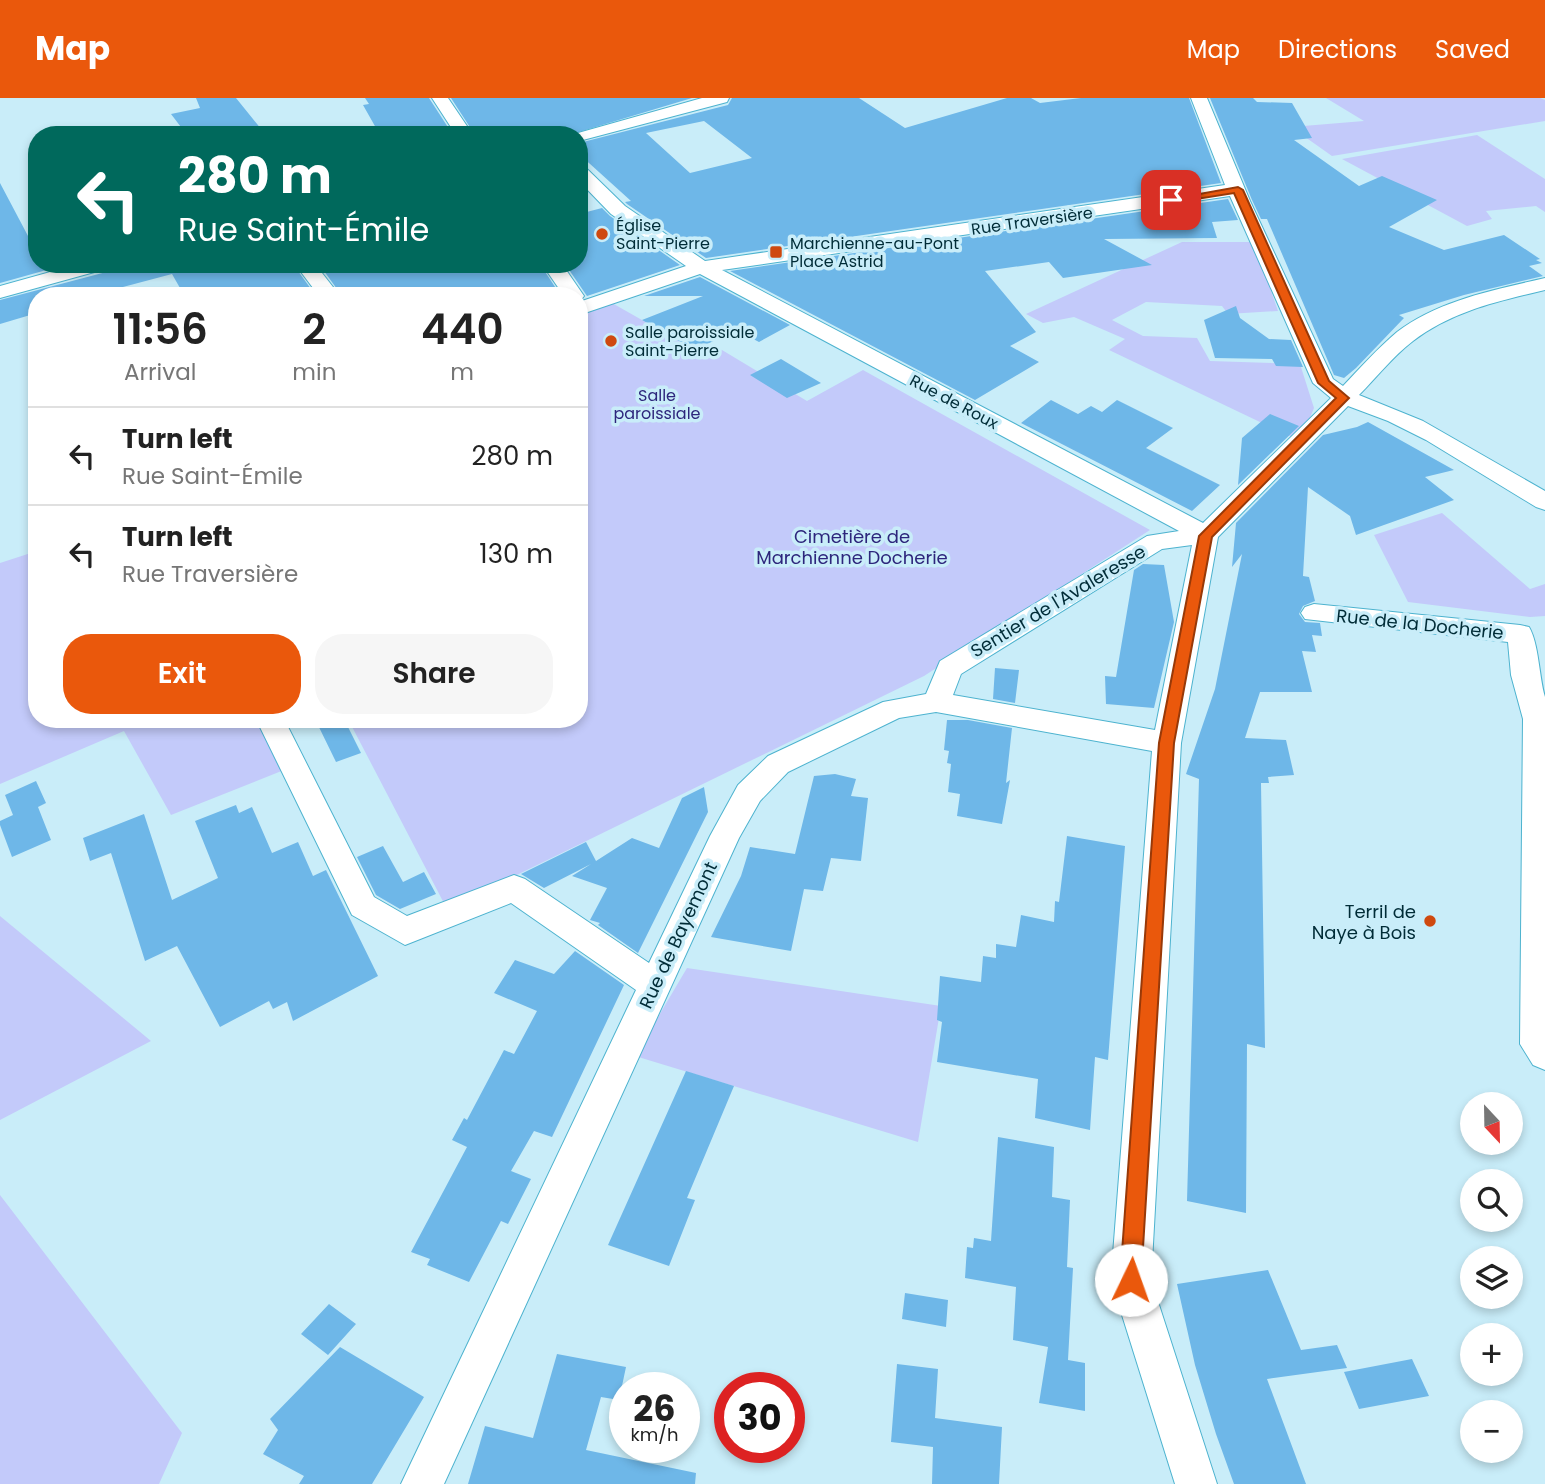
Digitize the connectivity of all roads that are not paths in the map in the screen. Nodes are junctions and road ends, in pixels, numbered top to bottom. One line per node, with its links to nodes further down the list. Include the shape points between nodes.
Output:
1 (440, 98): 4 (street)
2 (721, 98): 5 (street)
3 (1199, 98): 7 (street)
4 (459, 126)
5 (588, 134)
6 (588, 180): 8 (street, Rue de Roux)
7 (1238, 190): 10 (street, Rue Traversière); 19 (street, via 1324,383)
8 (601, 192): 9 (street); 10 (street, Rue de Roux, via 618,210)
9 (588, 196)
10 (701, 267): 18 (street, Rue Traversière); 21 (street, Rue de Roux)
11 (82, 273): 14 (street)
12 (312, 273): 15 (street)
13 (1545, 284): 19 (street, via 1447,309 1422,322)
14 (51, 287)
15 (323, 287)
16 (28, 290): 17 (street)
17 (0, 292)
18 (588, 301)
19 (1343, 398): 20 (street, via 1396,416 1439,438); 21 (street)
20 (1545, 502)
21 (1206, 536): 23 (street, Sentier de l'Avaleresse, via 1156,542 981,647 950,668); 25 (street)
22 (1314, 613): 27 (street, Rue de la Docherie, via 1520,634 1537,719 1537,1044)
23 (936, 702): 25 (street, Rue de Bayemont); 26 (street, Rue de Bayemont, via 892,709 778,764 748,793)
24 (274, 728): 26 (street, via 363,906 405,931 514,888)
25 (1167, 743): 29 (street, via 1131,1280)
26 (655, 985): 28 (street, Rue de Bayemont)
27 (1545, 1054)
28 (422, 1484)
29 (1195, 1484)

